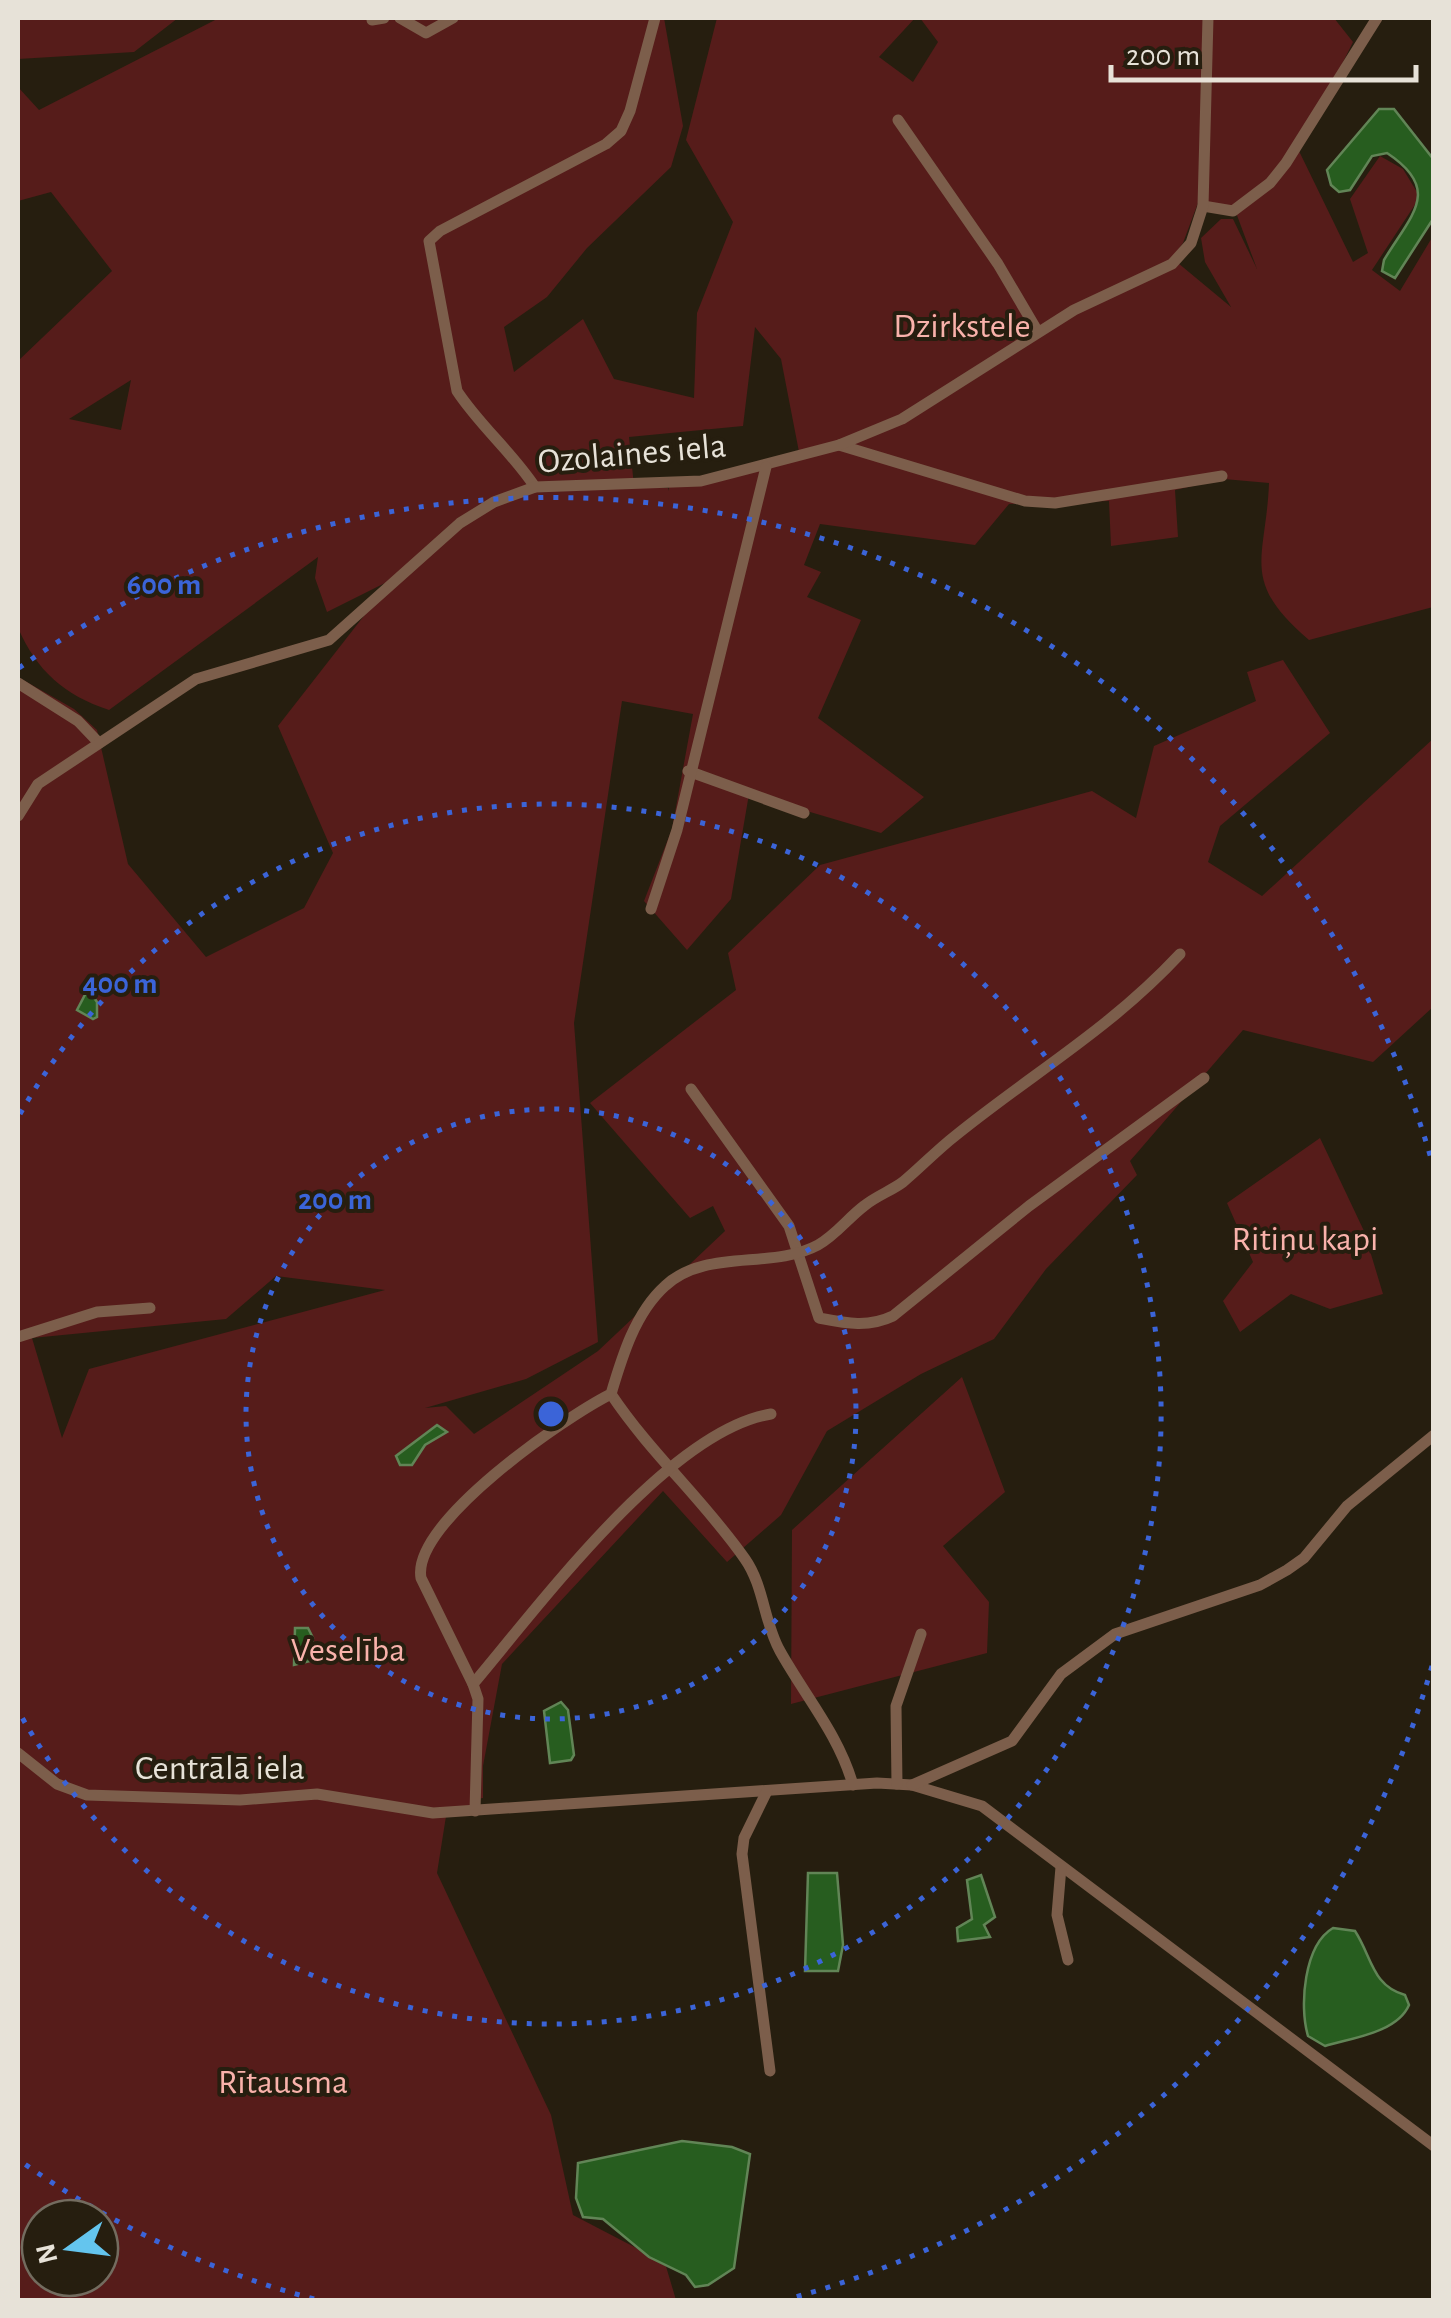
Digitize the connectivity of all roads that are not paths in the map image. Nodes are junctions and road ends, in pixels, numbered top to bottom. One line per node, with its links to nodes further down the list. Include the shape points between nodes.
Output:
1 (400, 18): 2 (street, via 426,33)
2 (453, 18)
3 (655, 18): 12 (street, via 622,130 429,241 457,391)
4 (1208, 18): 7 (street, Ozolaines iela)
5 (1378, 18): 7 (street, via 1270,183 1233,211)
6 (898, 120): 8 (street)
7 (1204, 206): 8 (street, Ozolaines iela, via 1191,243 1172,264)
8 (1038, 332): 9 (street, Ozolaines iela, via 902,419)
9 (840, 445): 10 (street, Ozolaines iela); 11 (street, via 1040,502)
10 (766, 467): 12 (street, Ozolaines iela, via 671,484); 15 (street)
11 (1222, 476)
12 (535, 487): 14 (street, Ozolaines iela, via 460,523 329,640 196,679)
13 (18, 682): 14 (street, via 78,721)
14 (99, 744): 17 (street, Ozolaines iela, via 38,784)
15 (688, 771): 16 (street); 18 (street)
16 (804, 813)
17 (18, 816)
18 (651, 909)
19 (1180, 954): 22 (street, via 1099,1032 819,1245)
20 (1204, 1078): 22 (street, via 878,1323 819,1318)
21 (691, 1089): 22 (street, via 788,1226)
22 (795, 1254): 25 (street, via 710,1266 663,1287 635,1328)
23 (150, 1308): 24 (street, via 96,1312)
24 (18, 1336)
25 (611, 1394): 28 (street); 30 (street, via 581,1409 465,1498 421,1562 421,1578)
26 (771, 1414): 28 (street, via 736,1424)
27 (1434, 1435): 32 (street, via 1347,1506 1296,1564 1260,1585 1116,1634 1061,1674 1012,1740)
28 (670, 1469): 30 (street, via 627,1506); 33 (street, via 748,1562 777,1647 844,1755)
29 (921, 1634): 34 (street, via 896,1706)
30 (473, 1684): 38 (street)
31 (18, 1752): 38 (street, Centrālā iela, via 57,1784 87,1795 240,1800 317,1794 433,1814)
32 (947, 1773): 35 (street); 37 (street)
33 (852, 1784): 34 (street, Centrālā iela); 36 (street, Centrālā iela)
34 (897, 1784): 35 (street, Centrālā iela)
35 (912, 1786): 37 (street, Centrālā iela)
36 (766, 1791): 38 (street, Centrālā iela); 41 (street, via 742,1854)
37 (948, 1796): 39 (street, Centrālā iela, via 982,1806)
38 (474, 1811)
39 (1061, 1867): 40 (street, via 1057,1915); 42 (street, Centrālā iela)
40 (1068, 1960)
41 (770, 2070)
42 (1434, 2146)

